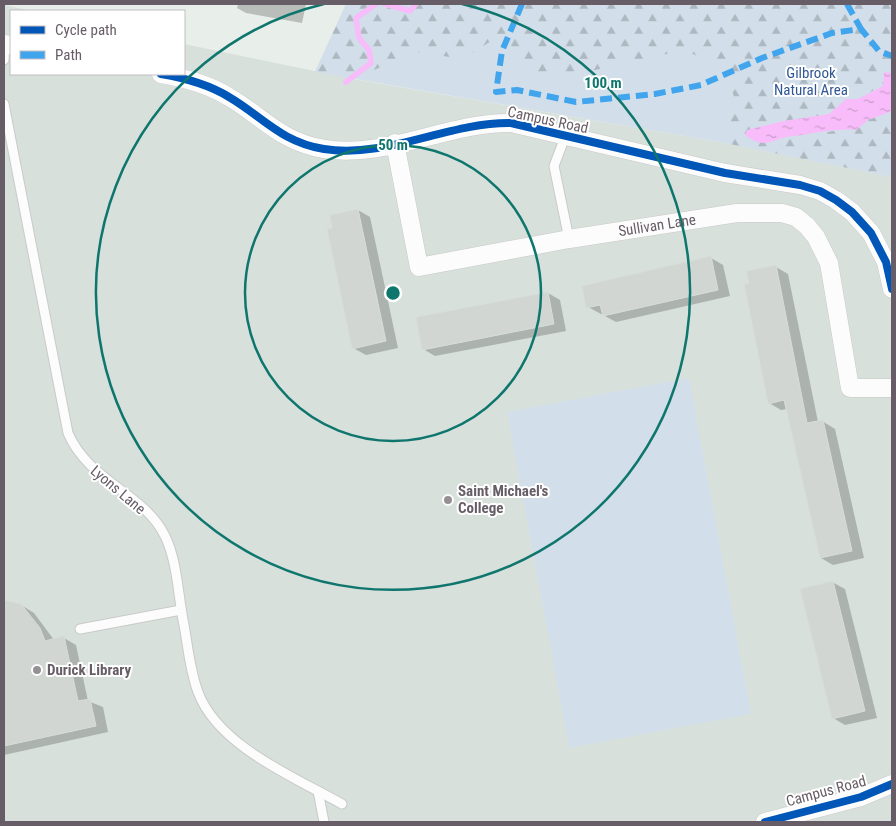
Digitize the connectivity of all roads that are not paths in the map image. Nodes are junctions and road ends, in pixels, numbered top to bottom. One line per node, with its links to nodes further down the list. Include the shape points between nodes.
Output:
1 (166, 75): 4 (street, Campus Road, via 217,90 297,143 339,151)
2 (4, 104): 8 (lane, Lyons Lane, via 68,433 87,464 154,520 165,536)
3 (565, 137): 4 (street, Campus Road, via 526,126 494,123); 5 (lane, via 554,166); 6 (street, Campus Road, via 724,174 800,185 828,195 852,212 871,233 886,262)
4 (395, 143): 5 (street, Sullivan Lane, via 419,267)
5 (570, 239): 7 (street, Sullivan Lane, via 751,211 782,212 796,217 816,238 829,263 850,388)
6 (892, 288)
7 (892, 388)
8 (181, 610): 9 (lane); 11 (lane, Lyons Lane, via 198,692 216,721 243,746)
9 (80, 629)
10 (892, 784): 14 (street, Campus Road, via 862,797)
11 (318, 791): 12 (lane, Lyons Lane); 13 (lane)
12 (342, 804)
13 (324, 822)
14 (766, 822)

